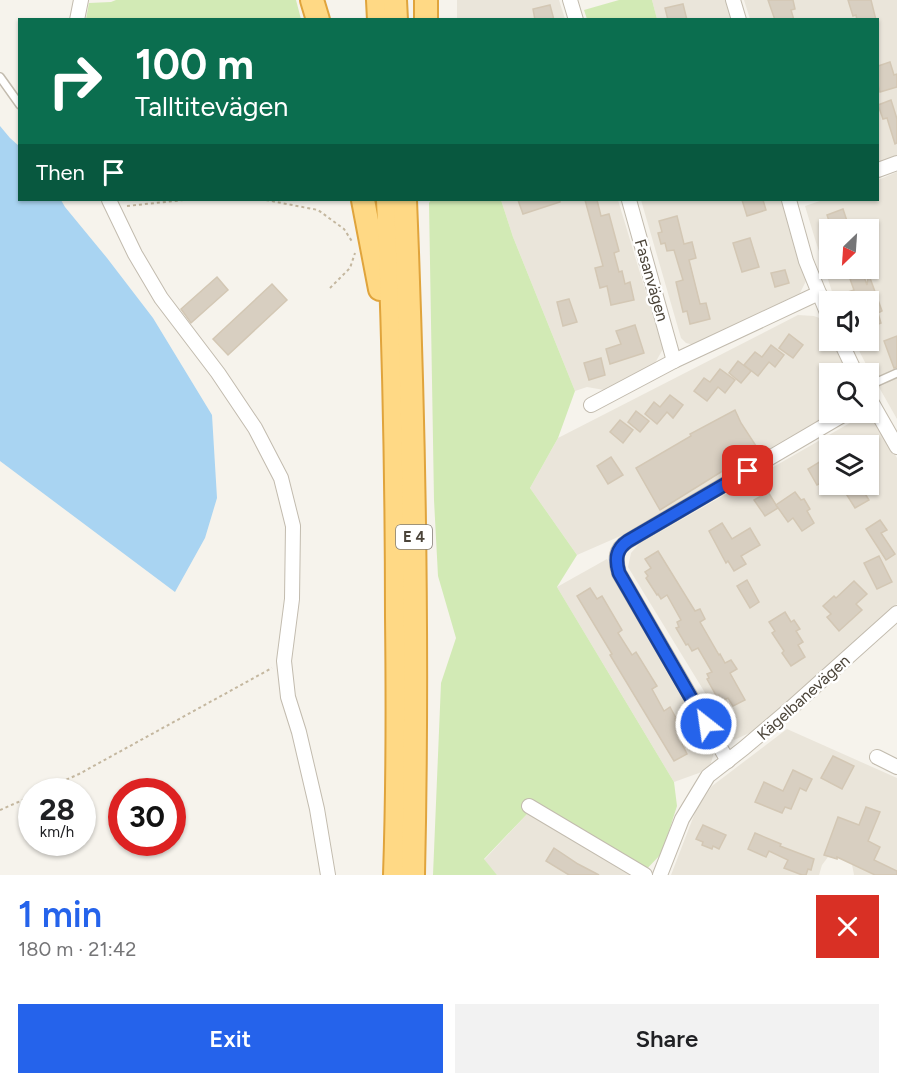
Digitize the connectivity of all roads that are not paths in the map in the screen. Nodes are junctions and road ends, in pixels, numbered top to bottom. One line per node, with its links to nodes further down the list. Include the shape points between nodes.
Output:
1 (81, 0): 8 (street)
2 (312, 0): 9 (highway)
3 (378, 0): 10 (highway)
4 (395, 0): 11 (highway)
5 (426, 0): 12 (highway)
6 (570, 0): 13 (street)
7 (734, 0): 14 (street)
8 (77, 18)
9 (317, 18)
10 (379, 18)
11 (396, 18)
12 (426, 18)
13 (575, 18)
14 (738, 18)
15 (0, 77): 16 (lane)
16 (18, 102)
17 (897, 163): 18 (street)
18 (879, 170)
19 (363, 201): 28 (highway)
20 (388, 201): 28 (highway, E 4)
21 (405, 201): 28 (highway, E 4)
22 (418, 201): 28 (highway)
23 (629, 201): 27 (street, Fasanvägen)
24 (789, 201): 26 (street)
25 (111, 204): 40 (street, via 161,298 255,428 281,478 293,526 292,598 284,661 288,697 317,810)
26 (819, 294): 27 (street)
27 (674, 361): 31 (street)
28 (402, 363): 41 (highway, E 4); 42 (highway, E 4, via 414,517)
29 (897, 373): 30 (lane)
30 (879, 388)
31 (591, 405)
32 (879, 414): 34 (street)
33 (829, 423): 37 (street, via 617,551 619,573)
34 (897, 447)
35 (897, 613): 37 (street, Kägelbanevägen)
36 (877, 757): 38 (street)
37 (728, 761): 44 (street, Kägelbanevägen, via 708,776 682,819)
38 (897, 767)
39 (529, 807): 43 (street)
40 (328, 875)
41 (395, 875)
42 (412, 875)
43 (645, 875)
44 (660, 875)

